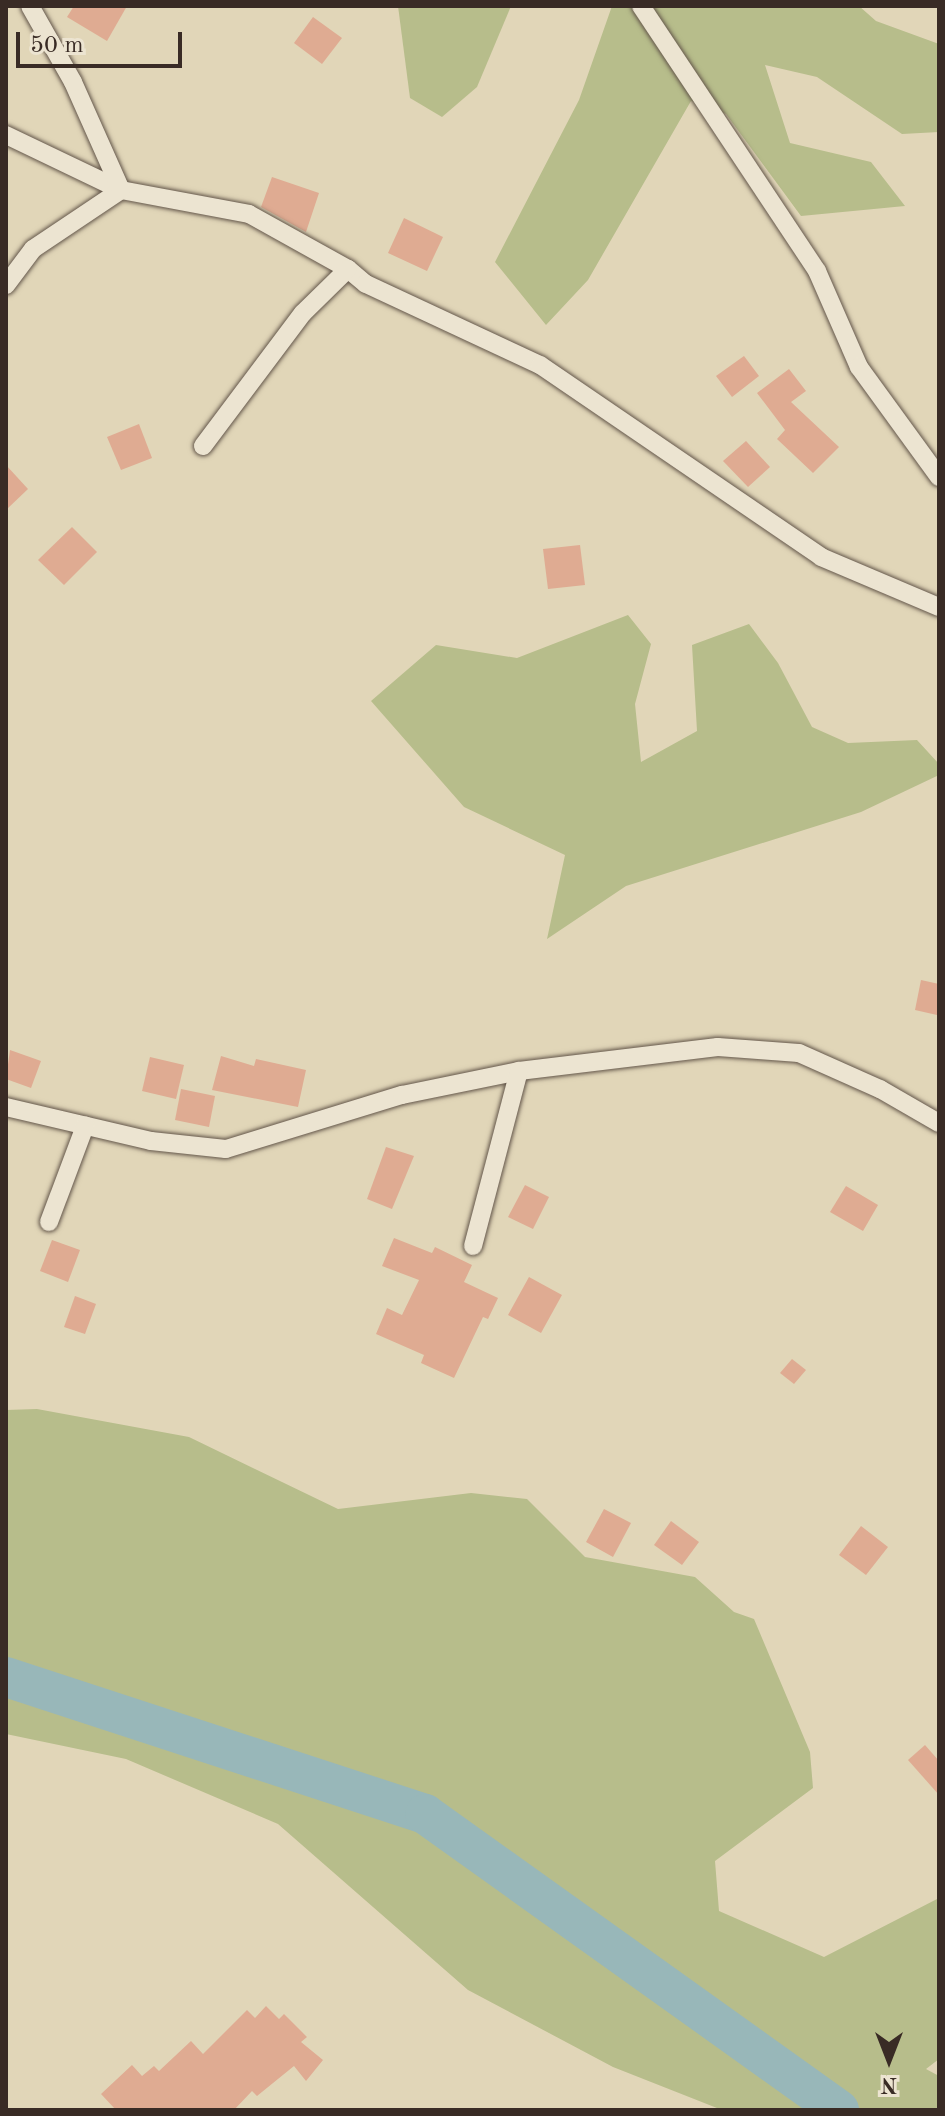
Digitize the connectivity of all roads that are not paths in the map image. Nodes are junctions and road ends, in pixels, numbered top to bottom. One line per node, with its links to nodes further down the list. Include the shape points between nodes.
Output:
1 (30, 6): 4 (street, via 73,82)
2 (641, 6): 8 (street, via 817,271 859,367)
3 (6, 135): 4 (street)
4 (121, 190): 5 (street, via 249,214); 6 (street, via 33,249)
5 (348, 269): 7 (street, via 303,313); 9 (street, via 366,284 540,365 821,557)
6 (6, 285)
7 (203, 446)
8 (939, 477)
9 (939, 607)
10 (519, 1071): 12 (street, via 718,1047 799,1053 880,1089); 13 (street, via 402,1095 226,1149 151,1141); 15 (street)
11 (6, 1107): 13 (street)
12 (939, 1123)
13 (85, 1126): 14 (street)
14 (49, 1222)
15 (473, 1246)

